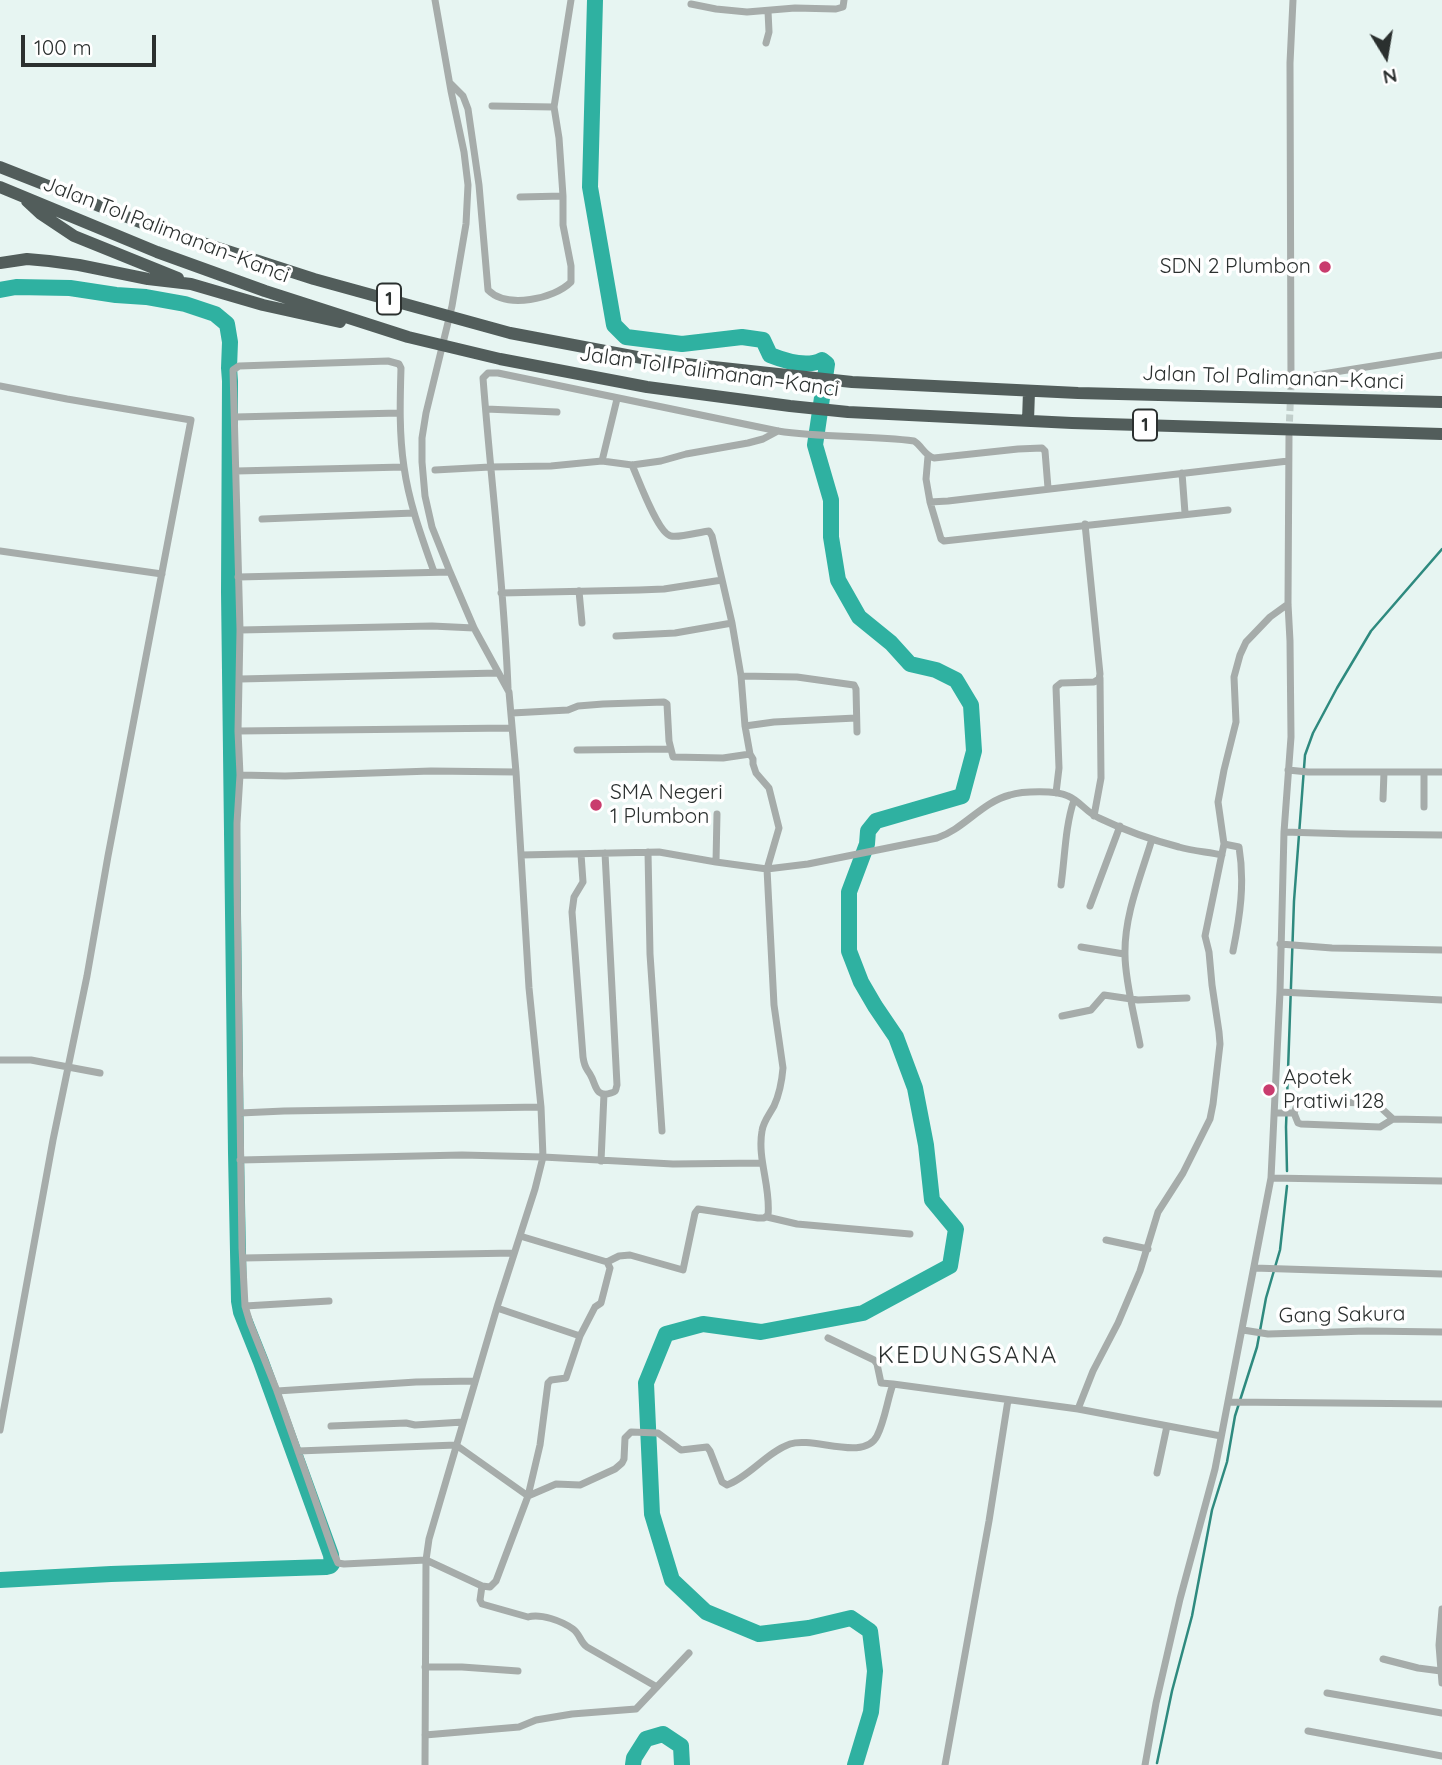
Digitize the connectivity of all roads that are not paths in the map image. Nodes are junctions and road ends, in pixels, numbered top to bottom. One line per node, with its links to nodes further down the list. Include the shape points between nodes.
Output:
1 (435, 0): 8 (street)
2 (571, 0): 10 (street)
3 (844, 0): 6 (street, via 836,9)
4 (1293, 0): 19 (street, via 1291,382)
5 (691, 4): 6 (street)
6 (768, 11): 7 (street)
7 (766, 43)
8 (450, 83): 14 (street, via 468,109 488,290 493,295 538,299 570,282); 50 (street, via 468,185 466,225 422,438 425,496)
9 (492, 106): 10 (street)
10 (554, 107): 14 (street)
11 (0, 167): 21 (highway, Jalan Tol Palimanan–Kanci / 1, via 150,226 314,279 510,333 658,361 792,376)
12 (0, 187): 13 (highway, Jalan Tol Palimanan–Kanci / 1)
13 (19, 194): 17 (highway, via 74,236); 18 (highway, Jalan Tol Palimanan–Kanci / 1, via 157,252)
14 (564, 196): 15 (street)
15 (520, 197)
16 (0, 262): 17 (highway, via 49,261)
17 (191, 284): 18 (highway)
18 (408, 337): 28 (highway, Jalan Tol Palimanan–Kanci / 1, via 647,387 848,412)
19 (1442, 355)
20 (0, 386): 51 (street, via 191,420)
21 (1029, 391): 23 (highway, Jalan Tol Palimanan–Kanci / 1); 28 (highway)
22 (617, 399): 24 (street, via 491,372 483,378); 29 (street); 33 (street)
23 (1442, 402)
24 (486, 409): 25 (street); 37 (street)
25 (557, 412)
26 (399, 413): 27 (street); 27 (street, via 401,368 388,361 239,366 233,370); 36 (street)
27 (235, 417): 39 (street)
28 (1028, 421): 30 (highway, Jalan Tol Palimanan–Kanci / 1)
29 (778, 431): 32 (street, via 914,441); 35 (street, via 756,441)
30 (1442, 434)
31 (1289, 436): 34 (street)
32 (928, 456): 41 (street, via 1042,448); 42 (street)
33 (602, 461): 35 (street); 37 (street)
34 (1288, 461): 40 (street); 56 (street)
35 (632, 465): 53 (street, via 665,533 671,537 710,531)
36 (404, 467): 39 (street); 44 (street)
37 (490, 467): 38 (street); 55 (street)
38 (435, 470)
39 (236, 471): 52 (street)
40 (1182, 473): 41 (street); 45 (street)
41 (1048, 488): 42 (street)
42 (930, 502): 47 (street, via 944,541)
43 (1228, 510): 45 (street)
44 (414, 513): 46 (street); 49 (street)
45 (1185, 513): 47 (street)
46 (262, 519)
47 (1085, 524): 64 (street)
48 (0, 551): 51 (street)
49 (434, 572): 50 (street); 52 (street)
50 (450, 572): 59 (street)
51 (162, 574): 114 (street)
52 (238, 577): 60 (street)
53 (722, 580): 54 (street, via 664,589); 57 (street)
54 (579, 591): 55 (street); 58 (street)
55 (501, 593): 66 (street)
56 (1288, 604): 76 (street); 92 (street, via 1248,639 1237,665 1236,722 1218,802)
57 (732, 622): 61 (street, via 675,633); 63 (street)
58 (582, 623)
59 (474, 628): 60 (street); 62 (street)
60 (240, 630): 65 (street)
61 (616, 636)
62 (498, 673): 65 (street); 66 (street)
63 (741, 676): 68 (street, via 854,685); 69 (street)
64 (1100, 677): 82 (street, via 1094,682 1056,687); 87 (street, via 1101,778)
65 (240, 679): 71 (street)
66 (509, 692): 67 (street)
67 (512, 713): 70 (street); 73 (street, via 664,702)
68 (856, 718): 69 (street); 72 (street)
69 (745, 726): 75 (street)
70 (512, 728): 71 (street); 77 (street)
71 (238, 731): 81 (street)
72 (857, 732)
73 (670, 748): 74 (street); 75 (street, via 674,757)
74 (577, 750)
75 (750, 754): 99 (street, via 756,773 769,790 779,828)
76 (1291, 770): 78 (street); 89 (street)
77 (516, 772): 81 (street); 96 (street)
78 (1384, 772): 79 (street); 83 (street)
79 (1424, 772): 80 (street); 85 (street)
80 (1442, 772)
81 (240, 775): 118 (street)
82 (1056, 793): 84 (street); 99 (street, via 1011,794 946,835 926,841)
83 (1383, 799)
84 (1074, 800): 87 (street); 100 (street)
85 (1424, 807)
86 (717, 814): 98 (street)
87 (1094, 816): 88 (street)
88 (1120, 826): 91 (street); 101 (street)
89 (1287, 832): 90 (street); 102 (street)
90 (1442, 835)
91 (1152, 839): 97 (street); 106 (street, via 1133,902)
92 (1224, 844): 97 (street); 105 (street, via 1239,847 1242,875)
93 (648, 852): 94 (street); 98 (street); 123 (street)
94 (605, 853): 95 (street); 116 (street, via 617,1085)
95 (581, 854): 96 (street); 116 (street, via 583,882 572,912 583,1057 595,1088)
96 (521, 855): 117 (street)
97 (1222, 855): 134 (street, via 1205,936 1220,1044 1213,1104 1192,1156 1158,1212)
98 (716, 862): 99 (street)
99 (768, 869): 127 (street, via 774,1005 783,1068 775,1105 761,1133)
100 (1061, 884)
101 (1090, 906)
102 (1280, 944): 104 (street); 107 (street)
103 (1082, 947): 106 (street)
104 (1442, 950)
105 (1233, 951)
106 (1125, 954): 109 (street)
107 (1284, 992): 110 (street); 119 (street)
108 (1187, 998): 109 (street)
109 (1131, 999): 111 (street, via 1104,995 1094,1009); 112 (street)
110 (1442, 1000)
111 (1062, 1016)
112 (1140, 1045)
113 (0, 1060): 114 (street)
114 (67, 1067): 115 (street); 157 (street)
115 (100, 1073)
116 (604, 1094): 126 (street)
117 (541, 1107): 118 (street); 124 (street)
118 (240, 1113): 125 (street)
119 (1278, 1113): 120 (street); 128 (street)
120 (1292, 1113): 121 (street, via 1301,1125 1381,1127); 121 (street, via 1304,1100 1365,1103 1381,1106)
121 (1393, 1119): 122 (street)
122 (1442, 1120)
123 (662, 1131)
124 (542, 1157): 125 (street); 126 (street); 132 (street)
125 (240, 1160): 136 (street)
126 (601, 1161): 127 (street)
127 (762, 1163): 130 (street)
128 (1271, 1178): 129 (street); 138 (street)
129 (1442, 1181)
130 (767, 1217): 131 (street); 137 (street, via 698,1209 682,1269 630,1255)
131 (911, 1234)
132 (520, 1236): 135 (street); 137 (street)
133 (1106, 1240): 134 (street)
134 (1148, 1249): 153 (street)
135 (514, 1253): 136 (street); 142 (street)
136 (243, 1258): 141 (street)
137 (607, 1262): 145 (street, via 610,1268 601,1303)
138 (1254, 1268): 139 (street); 143 (street)
139 (1442, 1274)
140 (330, 1301): 141 (street)
141 (245, 1306): 149 (street)
142 (497, 1308): 145 (street); 147 (street)
143 (1247, 1331): 144 (street, Gang Sakura); 151 (street)
144 (1442, 1332)
145 (580, 1336): 162 (street, via 566,1378 548,1383)
146 (828, 1338): 148 (street, via 873,1359 881,1383)
147 (475, 1381): 149 (street); 154 (street)
148 (893, 1384): 150 (street); 162 (street, via 878,1433 870,1444 858,1448 790,1444 728,1485 722,1482 707,1447 681,1450 661,1434 633,1432 626,1436 624,1459 615,1469 580,1485 556,1484)
149 (277, 1391): 160 (street)
150 (1008, 1400): 153 (street); 179 (street)
151 (1235, 1402): 152 (street); 158 (street)
152 (1442, 1404)
153 (1078, 1409): 156 (street)
154 (463, 1422): 155 (street); 159 (street)
155 (331, 1426)
156 (1167, 1426): 158 (street); 161 (street)
157 (0, 1430)
158 (1222, 1436): 180 (street, via 1180,1599)
159 (456, 1445): 160 (street); 162 (street); 163 (street)
160 (298, 1451): 163 (street, via 338,1563)
161 (1157, 1473)
162 (528, 1496): 164 (street, via 496,1581 490,1587)
163 (426, 1560): 164 (street); 168 (street)
164 (482, 1586): 172 (street, via 482,1604 567,1625 587,1647)
165 (1442, 1609): 170 (street)
166 (690, 1653): 172 (street)
167 (1383, 1660): 170 (street)
168 (425, 1667): 169 (street); 176 (street)
169 (518, 1671)
170 (1441, 1671): 171 (street)
171 (1442, 1683)
172 (657, 1687): 176 (street, via 632,1710)
173 (1327, 1693): 174 (street)
174 (1442, 1713)
175 (1308, 1731): 177 (street)
176 (425, 1735): 178 (street)
177 (1442, 1756)
178 (425, 1765)
179 (945, 1765)
180 (1145, 1765)

